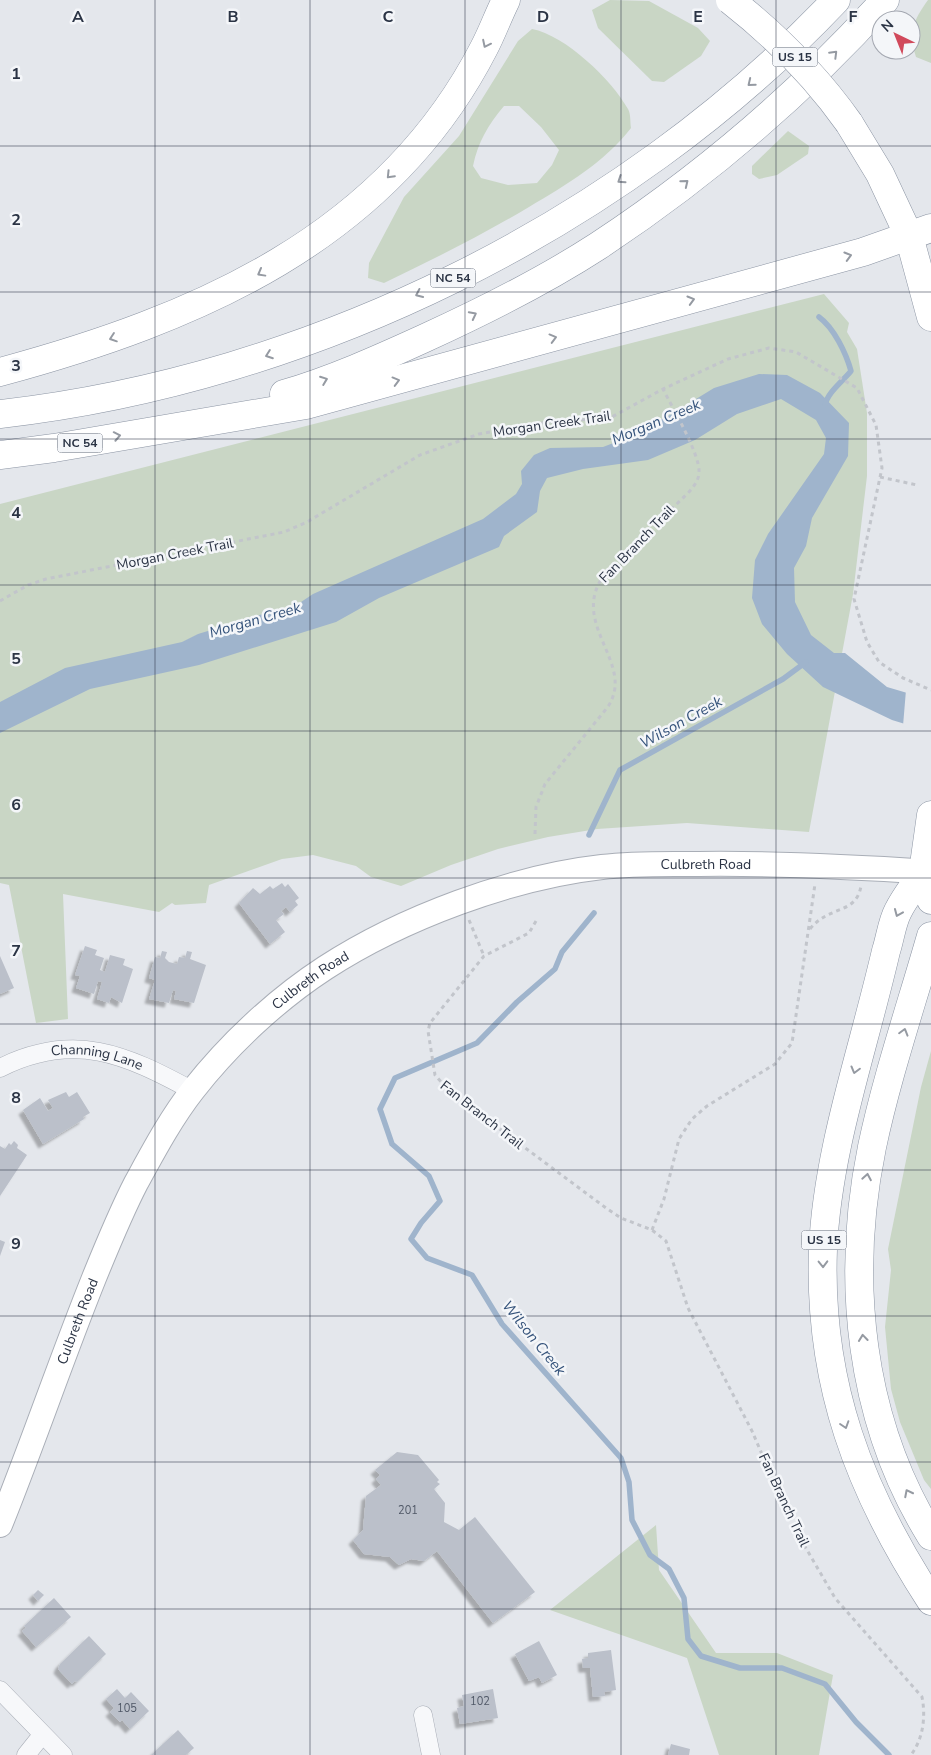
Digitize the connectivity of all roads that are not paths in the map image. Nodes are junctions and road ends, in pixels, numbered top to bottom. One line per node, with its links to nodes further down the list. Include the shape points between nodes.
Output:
1 (506, 0): 7 (highway, one-way to 7, via 484,48 457,94 418,146 377,189 336,224 287,259 187,310 67,354)
2 (730, 0): 5 (highway, US 15, bridge, via 775,36 827,92)
3 (836, 0): 8 (highway, NC 54, one-way to 8, via 754,81 673,145 571,214 477,267 354,325 248,362 170,384 43,409)
4 (885, 0): 9 (highway, NC 54, one-way to 4, via 301,389 386,356 518,292 598,246 674,192 807,82)
5 (920, 232): 6 (highway, US 15); 9 (highway, one-way to 5, via 306,405 864,252)
6 (931, 317)
7 (0, 372)
8 (0, 414)
9 (160, 428): 10 (highway, NC 54, one-way to 9)
10 (0, 455)
11 (931, 815): 12 (highway, US 15)
12 (930, 820): 13 (highway, US 15)
13 (927, 872): 14 (highway, US 15); 17 (street, Culbreth Road, via 750,864 621,865 549,875 475,897 395,930 325,968 243,1035); 20 (highway, US 15, one-way to 20, via 897,912 848,1098 831,1182 823,1248 832,1369 841,1413 858,1465 879,1513)
14 (931, 900)
15 (931, 936): 19 (highway, US 15, one-way to 15, via 898,1472 878,1418 866,1366 860,1313 859,1255 872,1146)
16 (0, 1068): 17 (street, Channing Lane, via 51,1049 82,1048 113,1054 152,1069)
17 (192, 1091): 18 (street, Culbreth Road, via 155,1150 116,1224)
18 (0, 1525)
19 (931, 1536)
20 (931, 1601)
21 (0, 1690): 23 (street)
22 (423, 1715): 26 (street)
23 (42, 1735): 24 (street); 25 (street)
24 (26, 1755)
25 (63, 1755)
26 (431, 1755)

